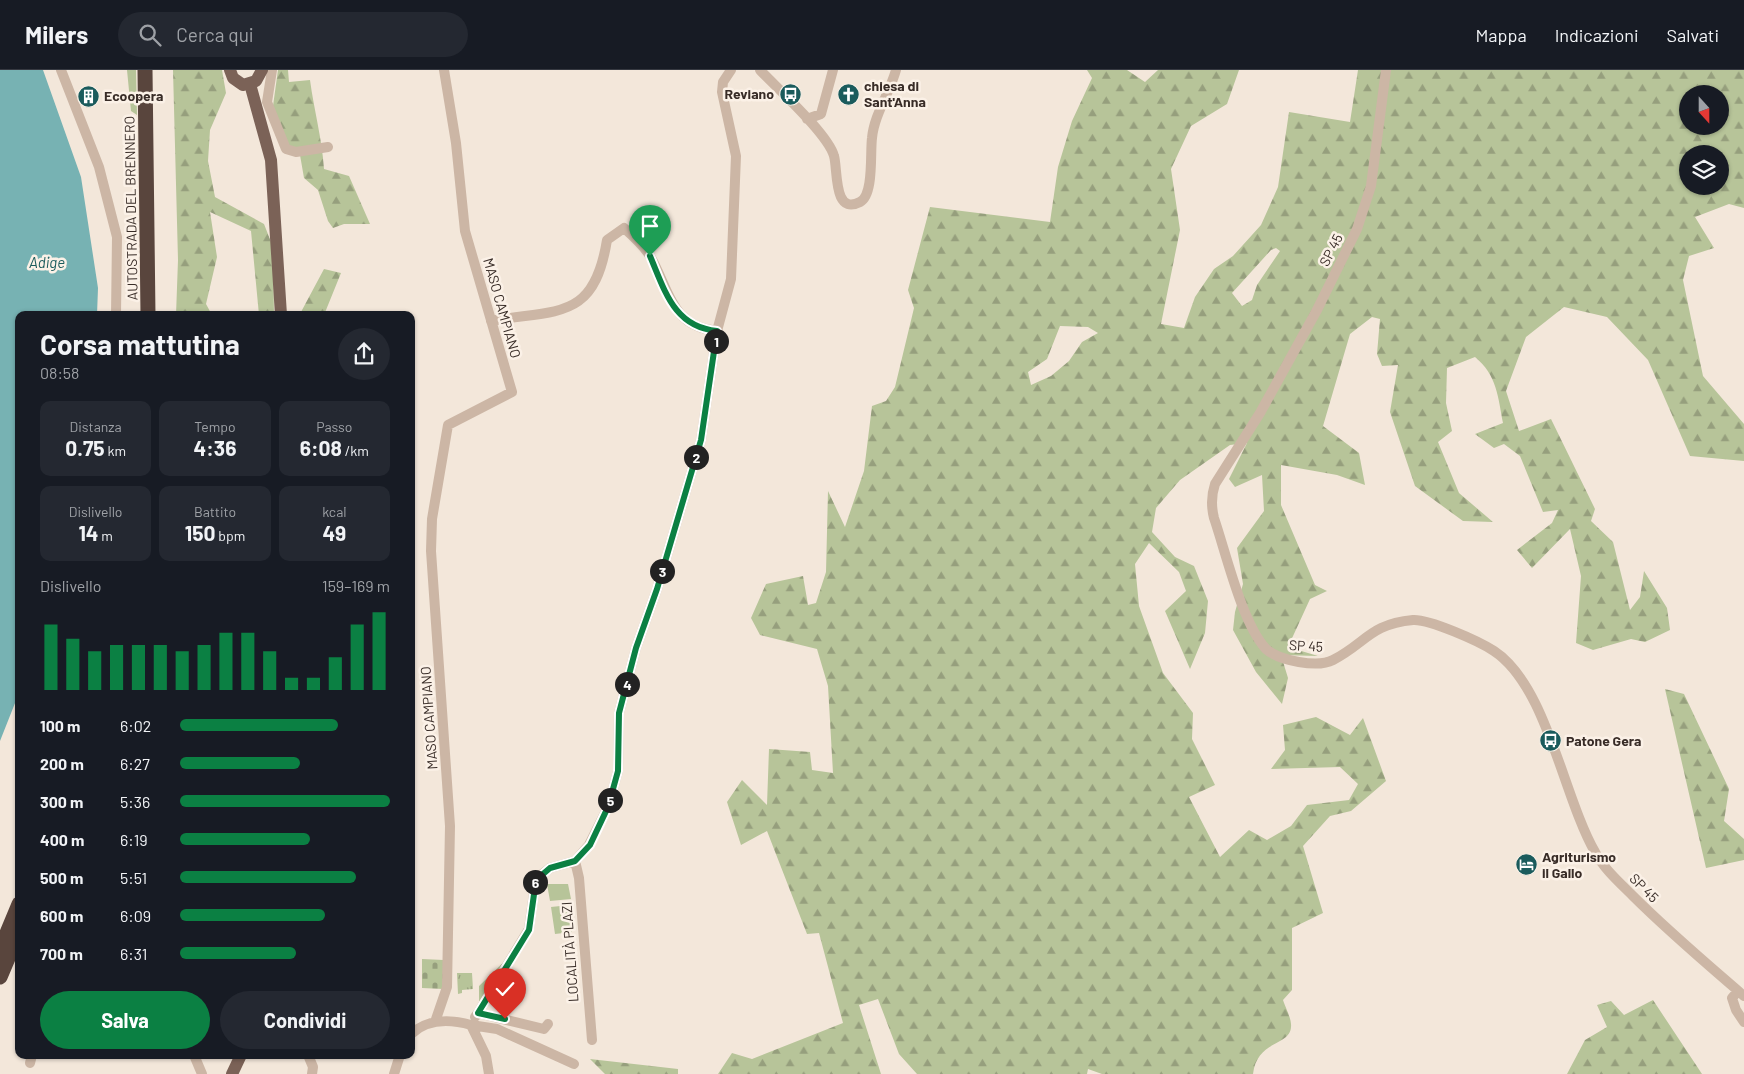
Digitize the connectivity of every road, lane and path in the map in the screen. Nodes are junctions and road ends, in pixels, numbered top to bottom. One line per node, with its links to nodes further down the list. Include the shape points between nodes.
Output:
1 (61, 70): 16 (street, via 99,167 117,236)
2 (145, 70): 17 (highway, AUTOSTRADA DEL BRENNERO)
3 (155, 70): 18 (highway, AUTOSTRADA DEL BRENNERO)
4 (230, 70): 13 (main road, via 237,82)
5 (262, 70): 13 (main road, via 256,81)
6 (272, 70): 15 (street, via 267,102 286,148 296,152)
7 (444, 70): 20 (street, MASO CAMPIANO, via 465,231)
8 (731, 70): 21 (street, via 723,82 722,92 736,156 731,279)
9 (760, 70): 14 (street)
10 (833, 70): 14 (street, via 821,114)
11 (896, 70): 14 (street, via 873,131 869,187 862,202 847,204 840,197 834,155)
12 (1386, 70): 27 (street, SP 45, via 1371,186 1357,229 1274,387 1212,493 1214,518 1245,609 1266,648 1280,658 1299,663 1331,661 1370,632 1390,623 1416,620 1476,641 1506,660 1537,707 1594,852 1660,924)
13 (250, 84): 19 (main road, via 271,160)
14 (807, 119)
15 (328, 147)
16 (116, 311)
17 (148, 311)
18 (158, 311)
19 (281, 311)
20 (491, 321): 21 (street, via 552,312 585,298 604,261 607,240 624,228 650,256 677,311 701,330); 29 (street, MASO CAMPIANO, via 512,392 448,425 432,519 431,560 451,862 447,987)
21 (717, 331): 22 (street, via 701,440 619,713 618,771 590,845)
22 (575, 861): 28 (street, via 550,868 536,880 529,930); 34 (street, LOCALITÀ PLAZI)
23 (15, 914): 25 (highway)
24 (15, 941): 26 (highway)
25 (0, 950)
26 (0, 977)
27 (1741, 993): 30 (street, via 1732,998)
28 (478, 1013): 31 (street, via 536,1029 544,1029); 32 (street)
29 (435, 1022): 32 (street); 33 (street)
30 (1744, 1022)
31 (548, 1024)
32 (471, 1025): 39 (street, via 497,1028); 44 (street, via 486,1056)
33 (415, 1030)
34 (592, 1040)
35 (196, 1059): 40 (street)
36 (239, 1059): 41 (main road)
37 (310, 1059): 42 (street)
38 (399, 1059): 43 (street)
39 (574, 1064)
40 (202, 1074)
41 (232, 1074)
42 (312, 1074)
43 (394, 1074)
44 (488, 1074)

